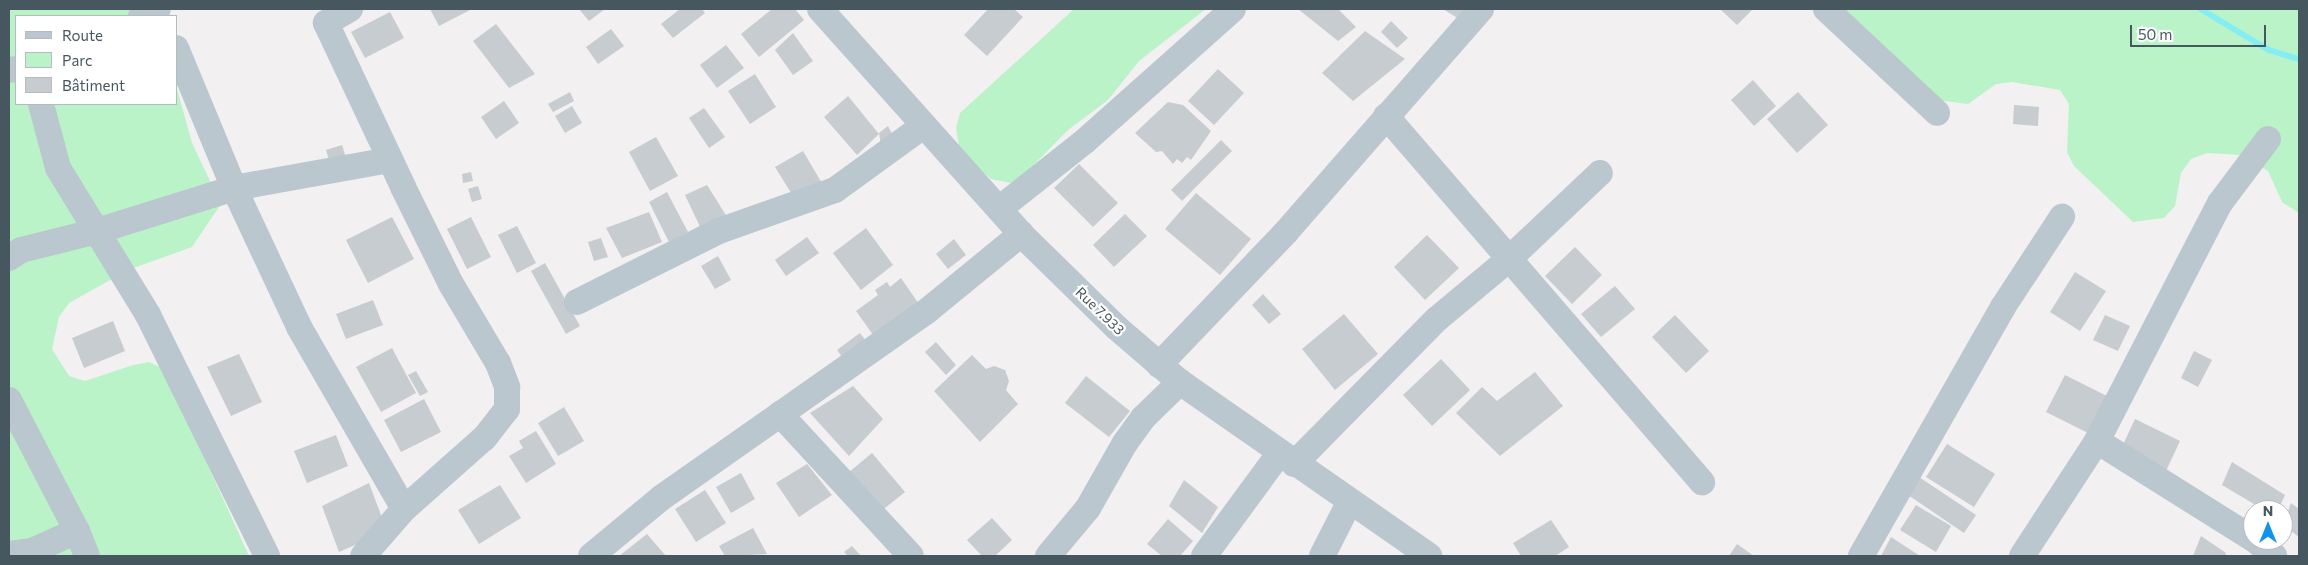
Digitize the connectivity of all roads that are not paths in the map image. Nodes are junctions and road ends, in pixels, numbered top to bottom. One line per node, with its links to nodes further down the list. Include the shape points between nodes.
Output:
1 (159, 9): 7 (street)
2 (350, 9): 8 (street)
3 (820, 9): 13 (street, Rue 7.933)
4 (1233, 9): 18 (street, via 1085,141)
5 (1481, 9): 12 (street)
6 (1826, 9): 11 (street)
7 (144, 15)
8 (322, 16): 15 (street)
9 (178, 53): 17 (street)
10 (41, 105): 20 (street, via 58,168)
11 (1937, 113)
12 (1386, 116): 23 (street); 25 (street, via 1286,232)
13 (923, 126): 18 (street, Rue 7.933); 24 (street, via 835,190 719,231)
14 (2268, 139): 29 (street, via 2220,204)
15 (390, 160): 17 (street); 33 (street, via 451,284 498,363 507,387 507,409 484,438)
16 (1600, 172): 23 (street)
17 (234, 188): 20 (street); 33 (street, via 299,327)
18 (999, 210): 21 (street, Rue 7.933)
19 (2062, 217): 46 (street, via 2003,307)
20 (94, 232): 22 (street, via 21,250); 38 (street, via 148,314)
21 (1021, 234): 25 (street, Rue 7.933); 28 (street, via 927,311)
22 (9, 258)
23 (1509, 259): 30 (street, via 1430,326); 31 (street)
24 (577, 302)
25 (1159, 365): 26 (street, Rue 7.933)
26 (1180, 382): 30 (street, Rue 7.933); 42 (street, via 1143,418 1088,508)
27 (9, 400): 34 (street)
28 (780, 414): 40 (street, via 661,498); 41 (street)
29 (2097, 440): 35 (street); 47 (street)
30 (1286, 459): 32 (street, Rue 7.933); 43 (street)
31 (1702, 482)
32 (1349, 503): 44 (street); 45 (street, Rue 7.933)
33 (404, 509): 39 (street)
34 (77, 531): 36 (street, via 32,551); 37 (street)
35 (2243, 532)
36 (9, 554)
37 (87, 556)
38 (267, 556)
39 (363, 556)
40 (591, 556)
41 (911, 556)
42 (1048, 556)
43 (1204, 556)
44 (1322, 556)
45 (1429, 556)
46 (1861, 556)
47 (2022, 556)

